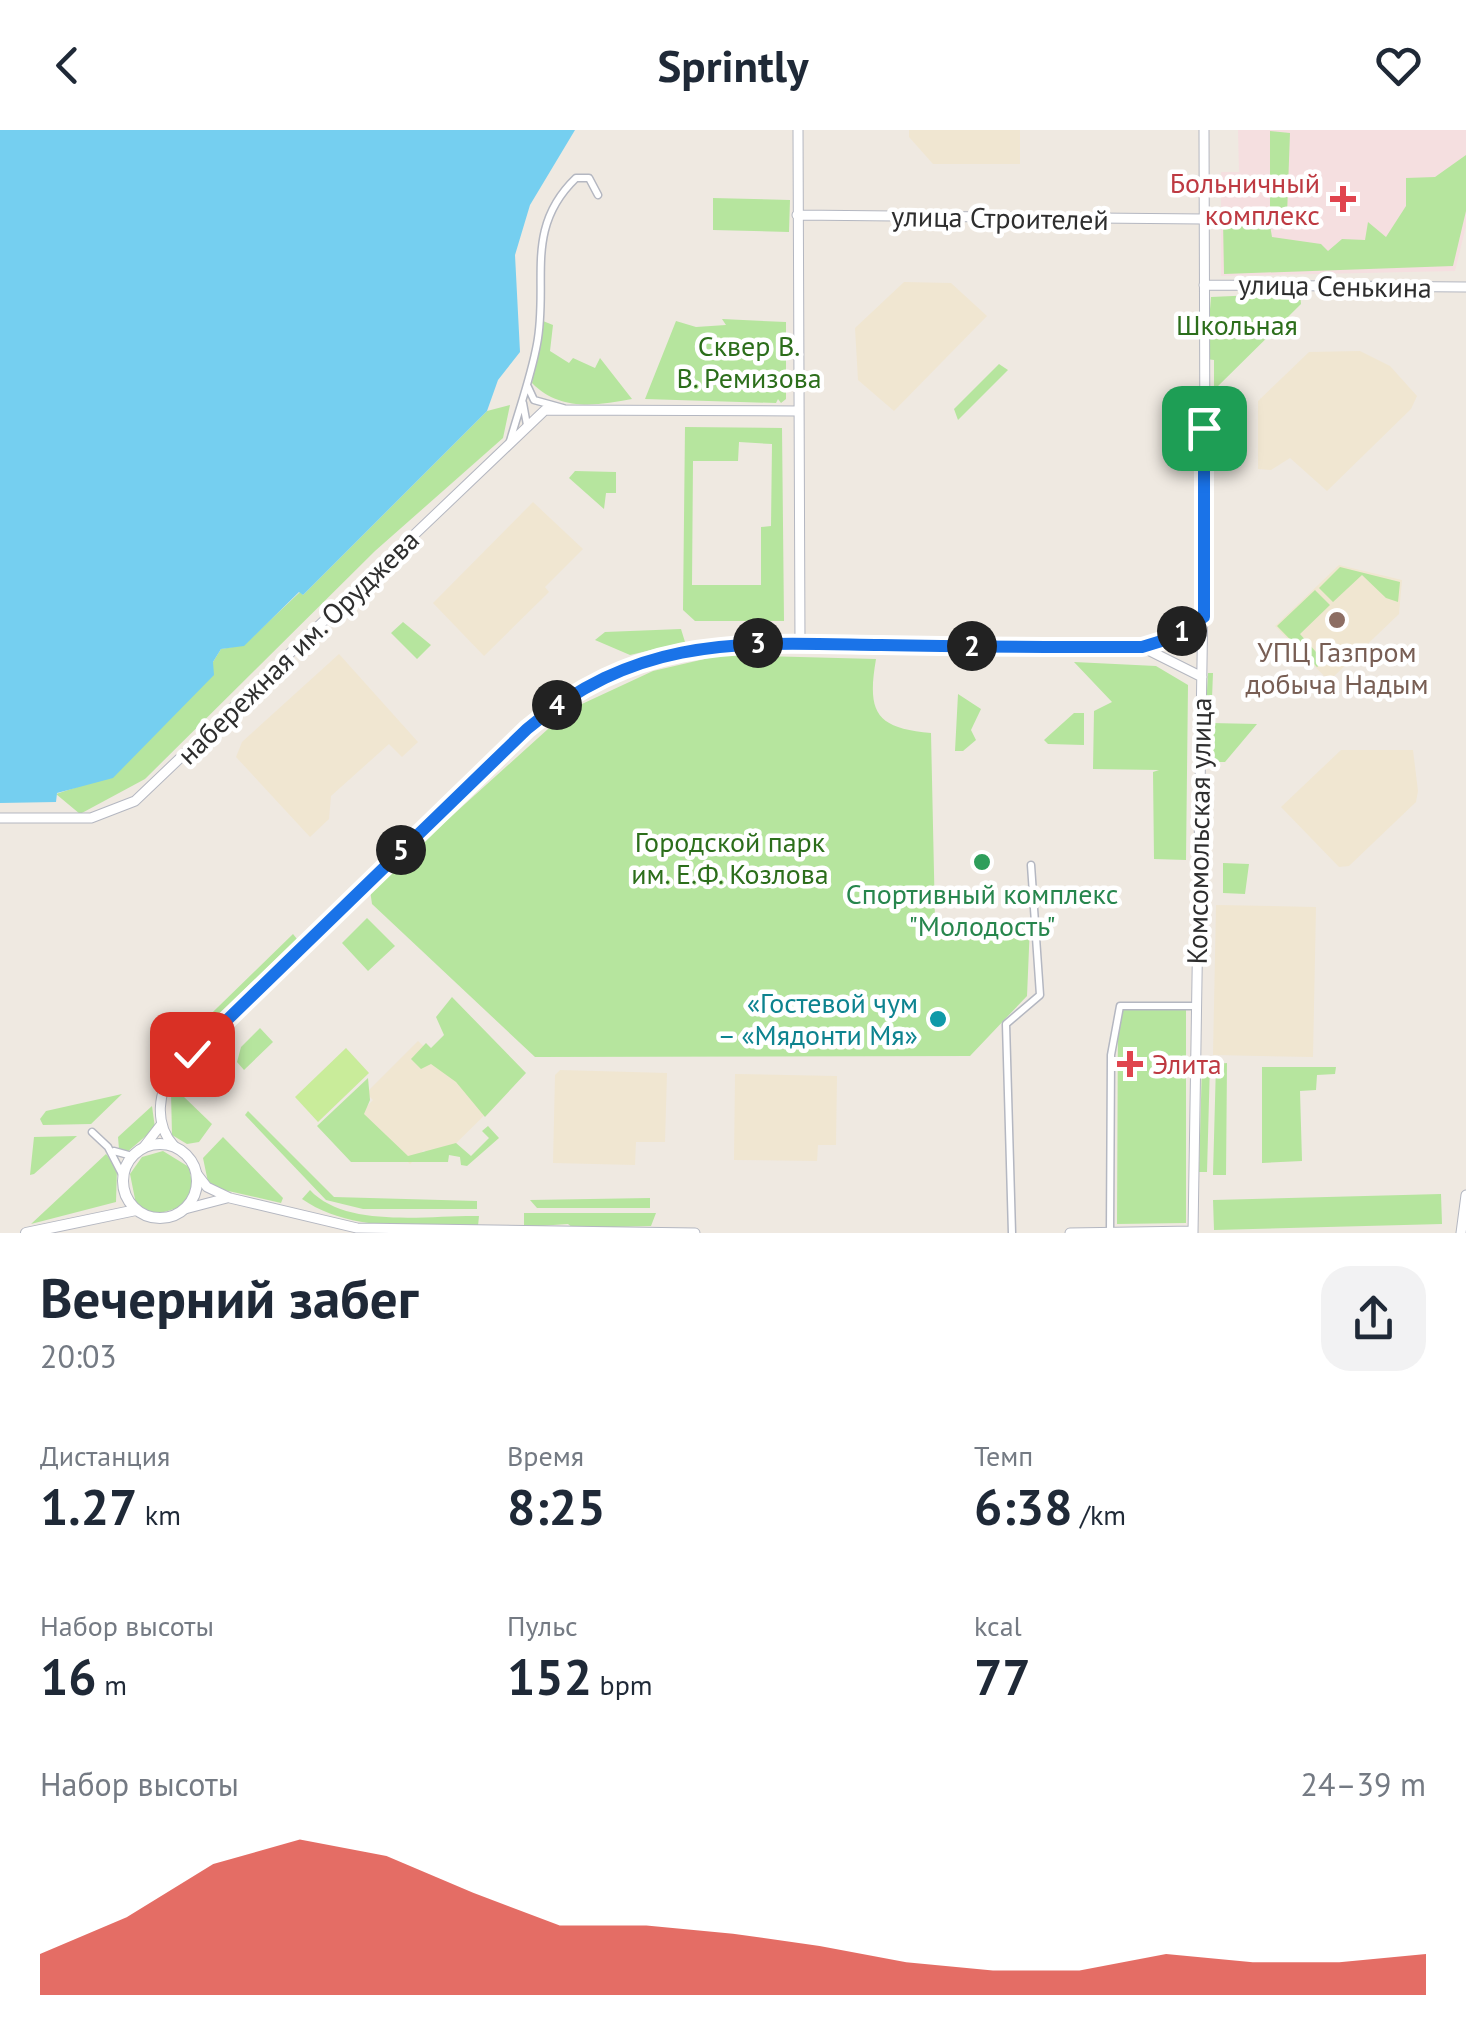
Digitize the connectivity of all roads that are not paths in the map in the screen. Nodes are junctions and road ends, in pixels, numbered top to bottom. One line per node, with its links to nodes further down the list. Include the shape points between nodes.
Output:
1 (798, 130): 4 (street)
2 (1204, 130): 5 (street, Комсомольская улица)
3 (598, 195): 8 (street, via 588,178 576,178 539,242 538,342)
4 (797, 215): 5 (street, улица Строителей); 11 (street)
5 (1203, 219): 6 (street, Комсомольская улица)
6 (1204, 285): 7 (street, улица Сенькина); 14 (street, Комсомольская улица)
7 (1466, 287)
8 (527, 384): 9 (street); 10 (street, via 534,400)
9 (523, 397): 12 (street); 13 (street)
10 (564, 409): 11 (street); 12 (street, набережная им. Оруджева, via 545,410)
11 (798, 411): 15 (street)
12 (527, 424): 13 (street, набережная им. Оруджева)
13 (510, 441): 18 (street, набережная им. Оруджева, via 136,801 92,818)
14 (1204, 617): 16 (street); 17 (street, Комсомольская улица)
15 (800, 643): 16 (street); 21 (street, via 708,646 657,657 582,690 541,717 176,1068 163,1089)
16 (1142, 647): 17 (street)
17 (1202, 677): 20 (street, Комсомольская улица)
18 (0, 818)
19 (1031, 865): 39 (street, via 1040,995 1006,1024)
20 (1195, 1006): 35 (street, via 1120,1006 1111,1055); 36 (street, Комсомольская улица)
21 (161, 1123): 23 (street); 25 (street)
22 (92, 1132): 24 (street)
23 (174, 1146): 25 (main road); 27 (main road)
24 (108, 1147): 26 (street); 28 (street)
25 (143, 1148): 26 (main road)
26 (132, 1156): 28 (main road)
27 (197, 1174): 31 (street); 33 (main road, via 196,1193)
28 (123, 1176): 29 (main road)
29 (124, 1192): 32 (main road); 34 (main road)
30 (1466, 1195): 41 (street)
31 (230, 1198): 33 (street); 38 (street, via 388,1231)
32 (136, 1210): 33 (main road, via 161,1219); 34 (main road)
33 (185, 1210)
34 (106, 1216): 37 (main road)
35 (1110, 1232): 36 (street); 40 (street)
36 (1193, 1232)
37 (26, 1233)
38 (695, 1233)
39 (1012, 1233)
40 (1070, 1233)
41 (1461, 1233)

